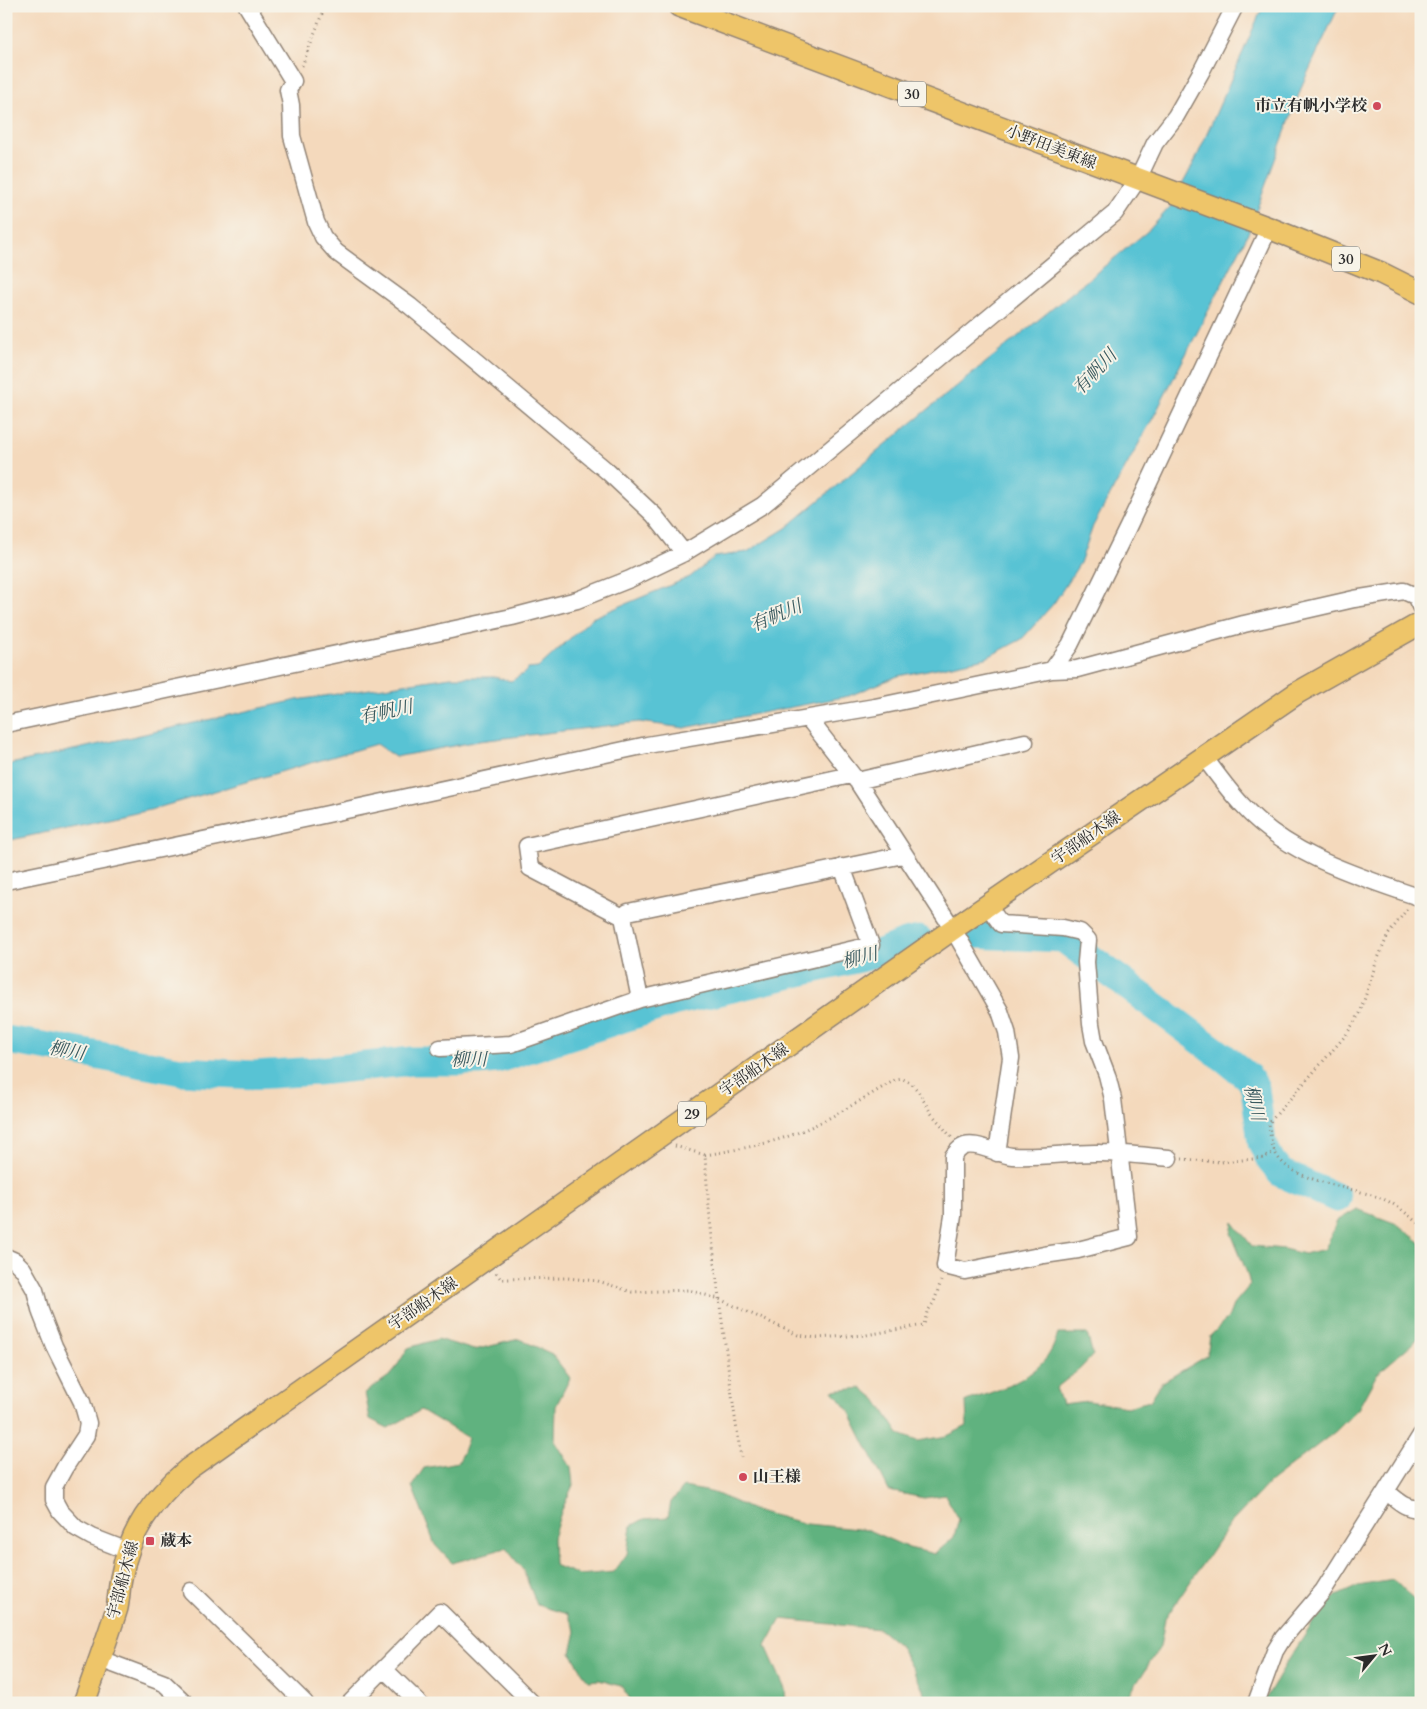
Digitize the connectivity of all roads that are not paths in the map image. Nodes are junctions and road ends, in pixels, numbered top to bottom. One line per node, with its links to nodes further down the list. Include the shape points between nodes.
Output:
1 (247, 6): 7 (street, via 293,81 288,90 292,136 316,222 328,245 425,318 607,471 654,515)
2 (679, 6): 4 (main road, 小野田美東線 / 30)
3 (1235, 6): 4 (street, via 1176,116 1155,142)
4 (1142, 181): 5 (main road, 小野田美東線 / 30); 7 (street, via 1093,233 763,505)
5 (1269, 228): 6 (main road, 小野田美東線 / 30, via 1380,272); 10 (street, via 1103,578 1070,645)
6 (1421, 293)
7 (684, 553): 12 (street, via 577,600 512,617)
8 (1421, 608): 10 (street, via 1414,596 1404,591 1244,624 1077,670)
9 (1421, 623): 14 (main road, 宇部船木線 / 29, via 1297,693)
10 (1052, 670): 11 (street)
11 (808, 718): 15 (street); 18 (street, via 647,745)
12 (6, 724)
13 (1025, 742): 15 (street)
14 (1204, 757): 19 (street, via 1242,805 1283,839 1314,858); 20 (main road, 宇部船木線 / 29)
15 (854, 778): 16 (street); 21 (street, via 528,846 530,868)
16 (904, 855): 17 (street); 22 (street)
17 (842, 868): 21 (street, via 628,912); 23 (street, via 871,945)
18 (6, 881)
19 (1415, 901)
20 (988, 906): 22 (main road, 宇部船木線 / 29); 26 (street, via 1001,924 1063,928 1080,932 1088,940 1086,962 1091,1024 1113,1099)
21 (623, 917): 23 (street)
22 (953, 929): 25 (street, via 1000,1011 1008,1032 1011,1058); 32 (main road, 宇部船木線 / 29, via 188,1469 153,1504 139,1524)
23 (640, 1000): 24 (street, via 511,1044)
24 (440, 1048)
25 (996, 1153): 26 (street, via 1037,1157); 26 (street, via 968,1145 953,1156 953,1216 945,1266 965,1271 1129,1237)
26 (1120, 1154): 27 (street)
27 (1169, 1158)
28 (6, 1257): 32 (street, via 23,1268 35,1290 54,1346 82,1402 88,1423 86,1435 54,1488 54,1500 76,1528 92,1538)
29 (1421, 1435): 30 (street)
30 (1386, 1491): 31 (street, via 1409,1508); 42 (street, via 1323,1591 1275,1651)
31 (1421, 1508)
32 (128, 1550): 34 (main road, 宇部船木線 / 29, via 117,1606)
33 (191, 1591): 38 (street)
34 (100, 1659): 36 (main road, 宇部船木線 / 29); 37 (street, via 164,1683)
35 (384, 1669): 39 (street); 40 (street); 41 (street, via 440,1612)
36 (84, 1703)
37 (185, 1703)
38 (305, 1703)
39 (350, 1703)
40 (419, 1703)
41 (532, 1703)
42 (1256, 1703)

